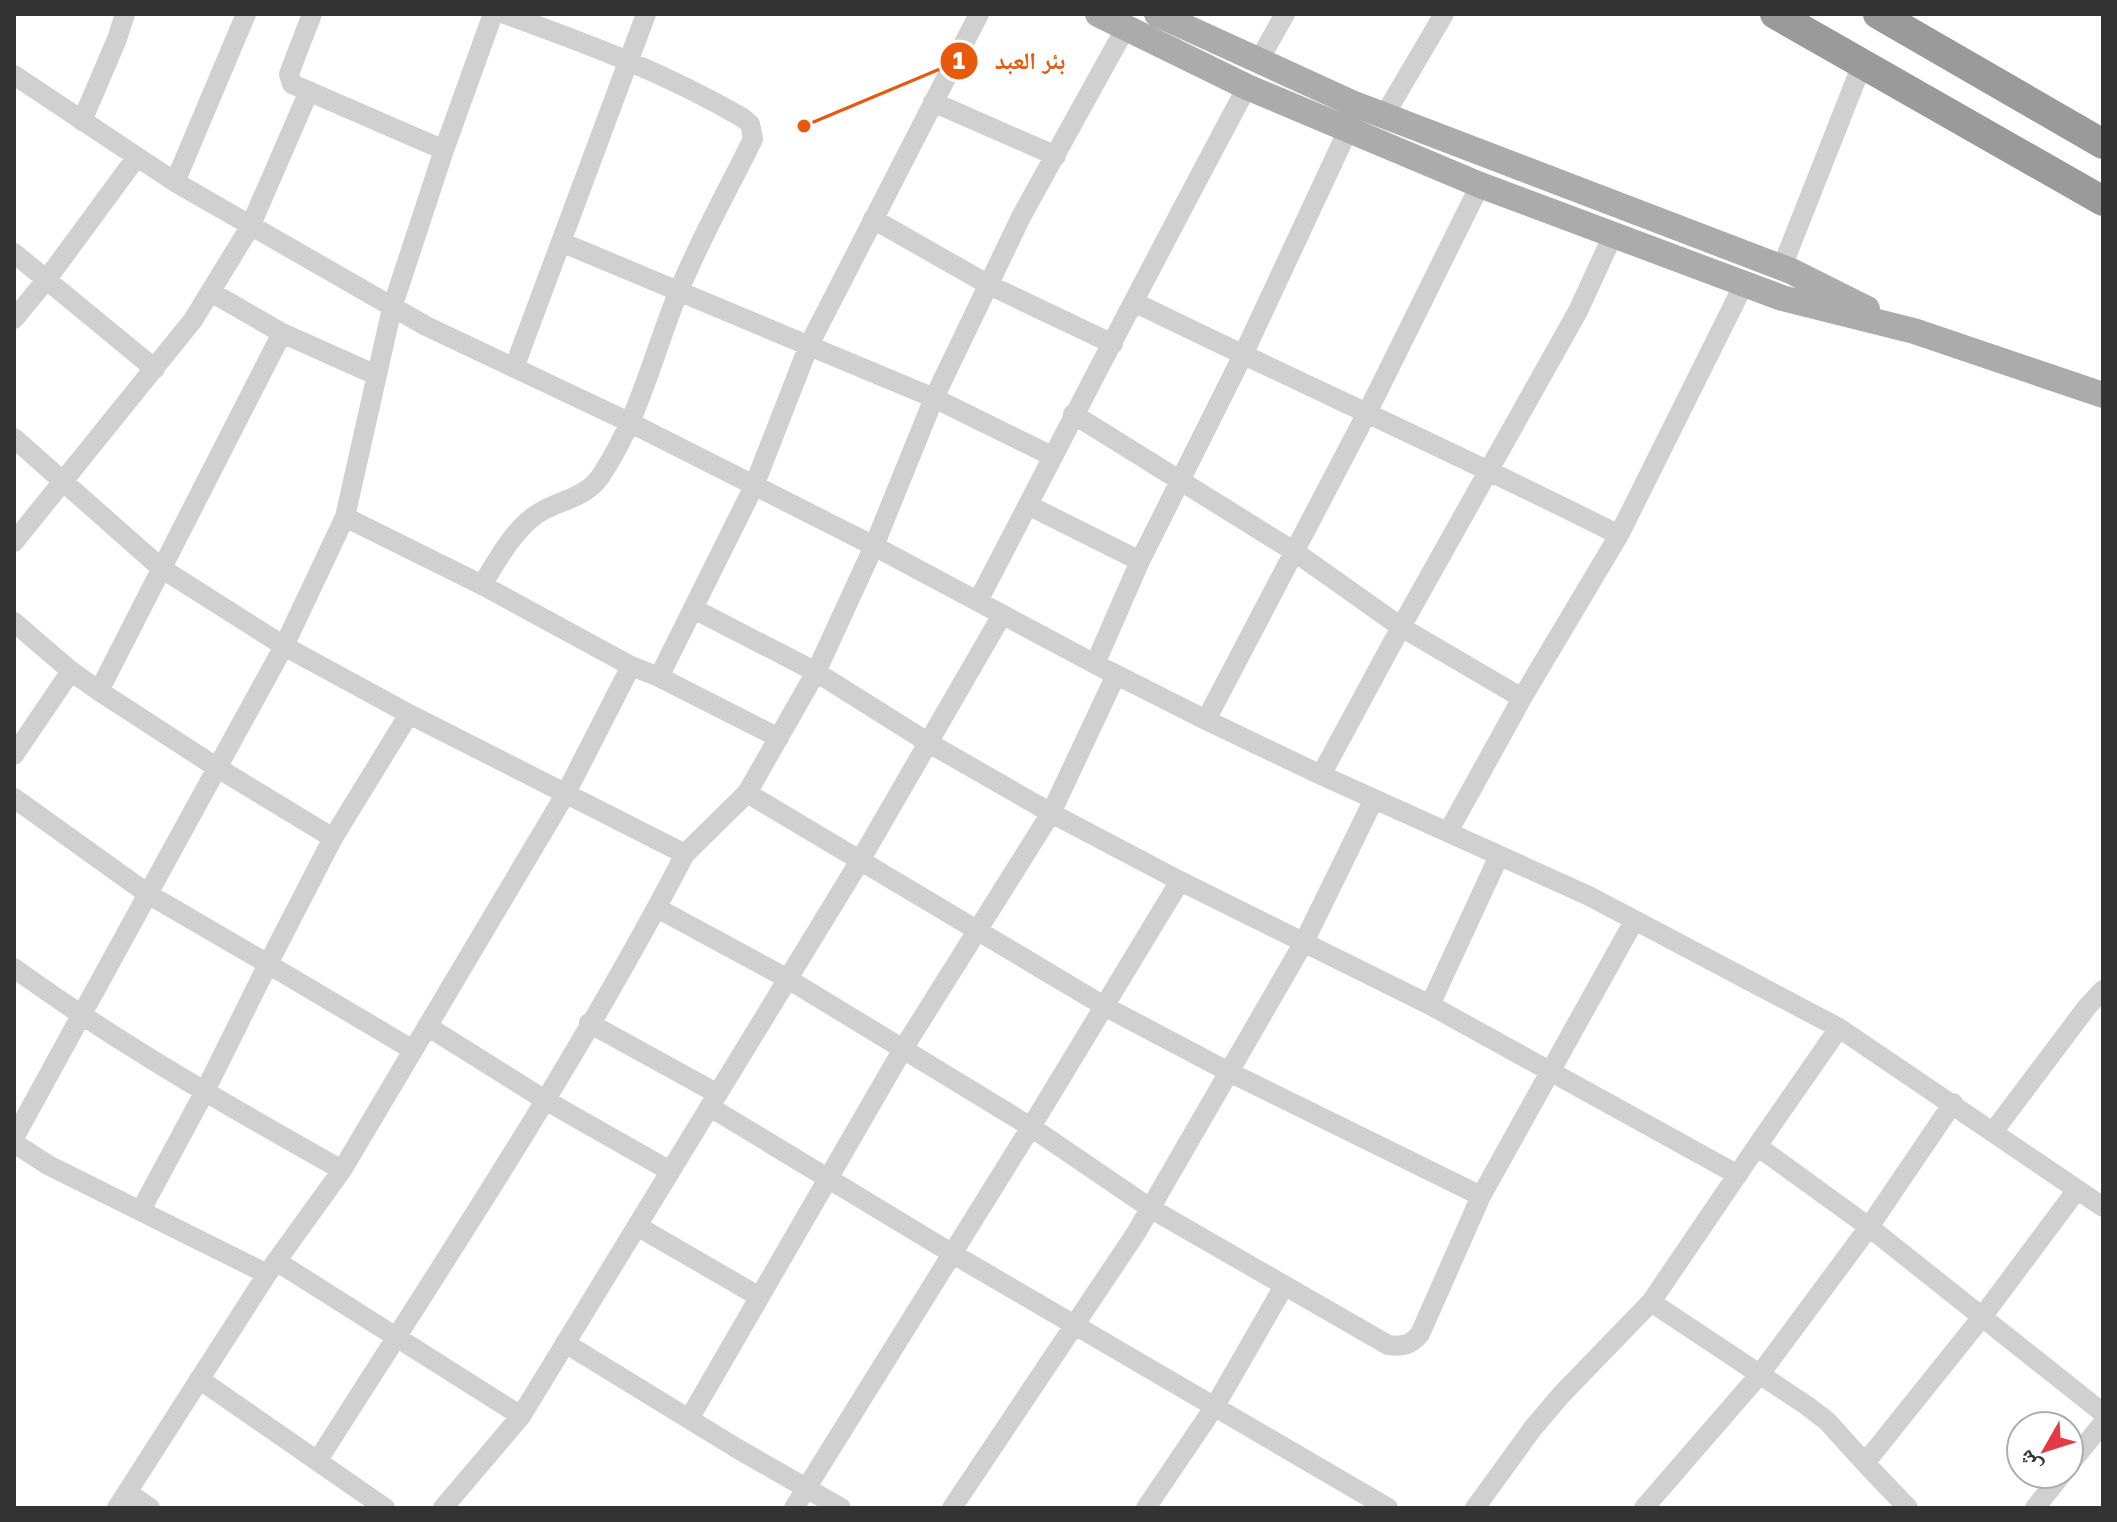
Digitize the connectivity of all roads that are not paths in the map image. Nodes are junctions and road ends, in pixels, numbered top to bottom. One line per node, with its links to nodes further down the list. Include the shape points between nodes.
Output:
1 (125, 14): 23 (street)
2 (246, 14): 29 (street)
3 (312, 14): 20 (street, via 289,78)
4 (493, 14): 26 (street)
5 (505, 14): 15 (street)
6 (646, 14): 15 (street)
7 (979, 14): 21 (street)
8 (1098, 14): 14 (main road)
9 (1157, 14): 16 (main road)
10 (1285, 14): 16 (street)
11 (1444, 14): 22 (street)
12 (1775, 14): 17 (highway)
13 (1878, 14): 25 (highway)
14 (1126, 27): 19 (main road); 27 (street)
15 (627, 59): 35 (street); 41 (street, via 695,90 743,118 753,131)
16 (1258, 62): 22 (main road)
17 (1863, 62): 31 (highway); 37 (street)
18 (15, 76): 23 (street)
19 (1247, 87): 24 (main road); 43 (street)
20 (309, 91): 26 (street); 33 (street)
21 (933, 102): 27 (street); 32 (street)
22 (1384, 116): 37 (main road)
23 (82, 121): 28 (street)
24 (1348, 130): 30 (main road); 50 (street)
25 (2103, 144)
26 (444, 150): 44 (street)
27 (1056, 156): 40 (street)
28 (136, 158): 29 (street); 38 (street)
29 (175, 182): 33 (street)
30 (1480, 185): 34 (main road); 56 (street)
31 (2103, 201)
32 (873, 219): 40 (street); 49 (street)
33 (250, 227): 42 (street); 44 (street)
34 (1613, 235): 39 (main road); 61 (street, via 1578,311)
35 (561, 242): 41 (street); 51 (street)
36 (14, 253): 38 (street)
37 (1782, 267): 46 (main road)
38 (47, 279): 45 (street); 52 (street)
39 (1744, 284): 46 (main road); 67 (street)
40 (989, 285): 48 (street); 55 (street)
41 (679, 290): 49 (street); 58 (street)
42 (211, 292): 47 (street); 52 (street)
43 (1134, 302): 48 (street); 50 (street)
44 (392, 308): 51 (street); 53 (street)
45 (14, 319)
46 (1914, 331): 54 (main road)
47 (282, 333): 53 (street); 72 (street)
48 (1113, 344): 57 (street)
49 (809, 345): 55 (street); 64 (street)
50 (1243, 355): 56 (street); 62 (street)
51 (514, 368): 58 (street)
52 (155, 369): 63 (street)
53 (376, 375): 66 (street)
54 (2103, 395)
55 (934, 398): 60 (street); 69 (street)
56 (1368, 411): 61 (street); 70 (street)
57 (1073, 414): 60 (street); 62 (street)
58 (631, 423): 64 (street); 73 (street, via 597,481 533,517)
59 (14, 438): 63 (street)
60 (1052, 456): 65 (street)
61 (1490, 469): 67 (street); 78 (street)
62 (1180, 480): 70 (street); 71 (street)
63 (61, 482): 68 (street); 72 (street)
64 (754, 486): 69 (street); 75 (street)
65 (1028, 505): 71 (street); 74 (street)
66 (345, 517): 73 (street); 79 (street)
67 (1619, 535): 87 (street)
68 (14, 542)
69 (874, 546): 74 (street); 83 (street)
70 (1295, 552): 78 (street); 89 (street)
71 (1140, 561): 80 (street)
72 (161, 568): 79 (street); 86 (street)
73 (482, 585): 81 (street)
74 (978, 601): 76 (street)
75 (694, 609): 83 (street); 85 (street)
76 (1002, 615): 80 (street); 91 (street)
77 (14, 622): 82 (street)
78 (1401, 627): 87 (street); 94 (street)
79 (284, 646): 88 (street); 93 (street)
80 (1095, 664): 84 (street)
81 (631, 666): 85 (street); 95 (street)
82 (71, 671): 86 (street); 92 (street)
83 (816, 672): 90 (street); 91 (street)
84 (1116, 675): 89 (street); 99 (street)
85 (659, 677): 90 (street)
86 (99, 691): 93 (street)
87 (1522, 698): 100 (street)
88 (409, 714): 95 (street); 101 (street)
89 (1206, 720): 94 (street)
90 (779, 738): 96 (street)
91 (929, 743): 99 (street); 104 (street)
92 (14, 755)
93 (216, 767): 101 (street); 106 (street)
94 (1321, 775): 98 (street)
95 (566, 793): 102 (street); 119 (street)
96 (747, 793): 102 (street); 104 (street)
97 (14, 798): 106 (street)
98 (1374, 799): 100 (street); 110 (street)
99 (1051, 813): 105 (street); 109 (street)
100 (1448, 832): 103 (street)
101 (333, 838): 111 (street)
102 (685, 854): 107 (street)
103 (1499, 856): 108 (street); 115 (street)
104 (861, 859): 109 (street); 113 (street)
105 (1180, 881): 110 (street); 116 (street)
106 (148, 894): 111 (street); 117 (street)
107 (657, 908): 113 (street); 118 (street)
108 (1634, 921): 120 (street); 124 (street)
109 (977, 930): 116 (street); 121 (street)
110 (1304, 942): 115 (street); 123 (street)
111 (268, 964): 122 (street); 125 (street)
112 (14, 968): 117 (street)
113 (788, 979): 121 (street); 127 (street)
114 (2103, 990): 130 (street)
115 (1430, 1005): 124 (street)
116 (1104, 1006): 123 (street); 129 (street)
117 (82, 1017): 125 (street); 131 (street)
118 (589, 1023): 126 (street); 127 (street)
119 (427, 1026): 122 (street); 126 (street)
120 (1839, 1028): 128 (street); 132 (street)
121 (903, 1049): 129 (street); 136 (street)
122 (413, 1050): 133 (street)
123 (1229, 1072): 138 (street); 140 (street)
124 (1550, 1072): 135 (street); 138 (street)
125 (204, 1093): 133 (street); 141 (street)
126 (545, 1100): 134 (street); 151 (street)
127 (714, 1100): 134 (street); 136 (street)
128 (1953, 1103): 130 (street); 143 (street)
129 (1031, 1127): 140 (street); 144 (street)
130 (1993, 1132): 137 (street)
131 (14, 1140): 141 (street, via 48,1165)
132 (1757, 1146): 135 (street); 143 (street)
133 (342, 1170): 145 (street)
134 (670, 1171): 142 (street)
135 (1738, 1175): 148 (street)
136 (828, 1180): 144 (street); 147 (street)
137 (2076, 1191): 139 (street); 149 (street)
138 (1481, 1196): 146 (street, via 1420,1334 1406,1345 1388,1345)
139 (2103, 1207)
140 (1150, 1208): 146 (street); 150 (street)
141 (141, 1210): 145 (street)
142 (637, 1226): 147 (street); 152 (street)
143 (1869, 1227): 149 (street); 153 (street)
144 (953, 1254): 150 (street); 163 (street)
145 (272, 1267): 151 (street); 154 (street)
146 (1284, 1286): 155 (street)
147 (758, 1296): 158 (street)
148 (1651, 1302): 153 (street); 174 (street, via 1542,1417)
149 (1982, 1317): 156 (street); 162 (street)
150 (1075, 1324): 155 (street); 171 (street)
151 (396, 1337): 157 (street); 161 (street)
152 (565, 1343): 157 (street); 158 (street)
153 (1760, 1374): 162 (street, via 1827,1421); 175 (street)
154 (199, 1379): 161 (street); 165 (street)
155 (1215, 1406): 172 (street); 173 (street)
156 (2103, 1413)
157 (521, 1416): 168 (street)
158 (689, 1419): 163 (street)
159 (2103, 1423): 160 (street)
160 (2085, 1445)
161 (318, 1460): 167 (street)
162 (1865, 1463): 176 (street)
163 (806, 1486): 169 (street); 170 (street)
164 (2049, 1490): 177 (street)
165 (122, 1500): 166 (street)
166 (150, 1508)
167 (385, 1508)
168 (443, 1508)
169 (794, 1508)
170 (841, 1508)
171 (952, 1508)
172 (1146, 1508)
173 (1388, 1508)
174 (1475, 1508)
175 (1644, 1508)
176 (1908, 1508)
177 (2035, 1508)

